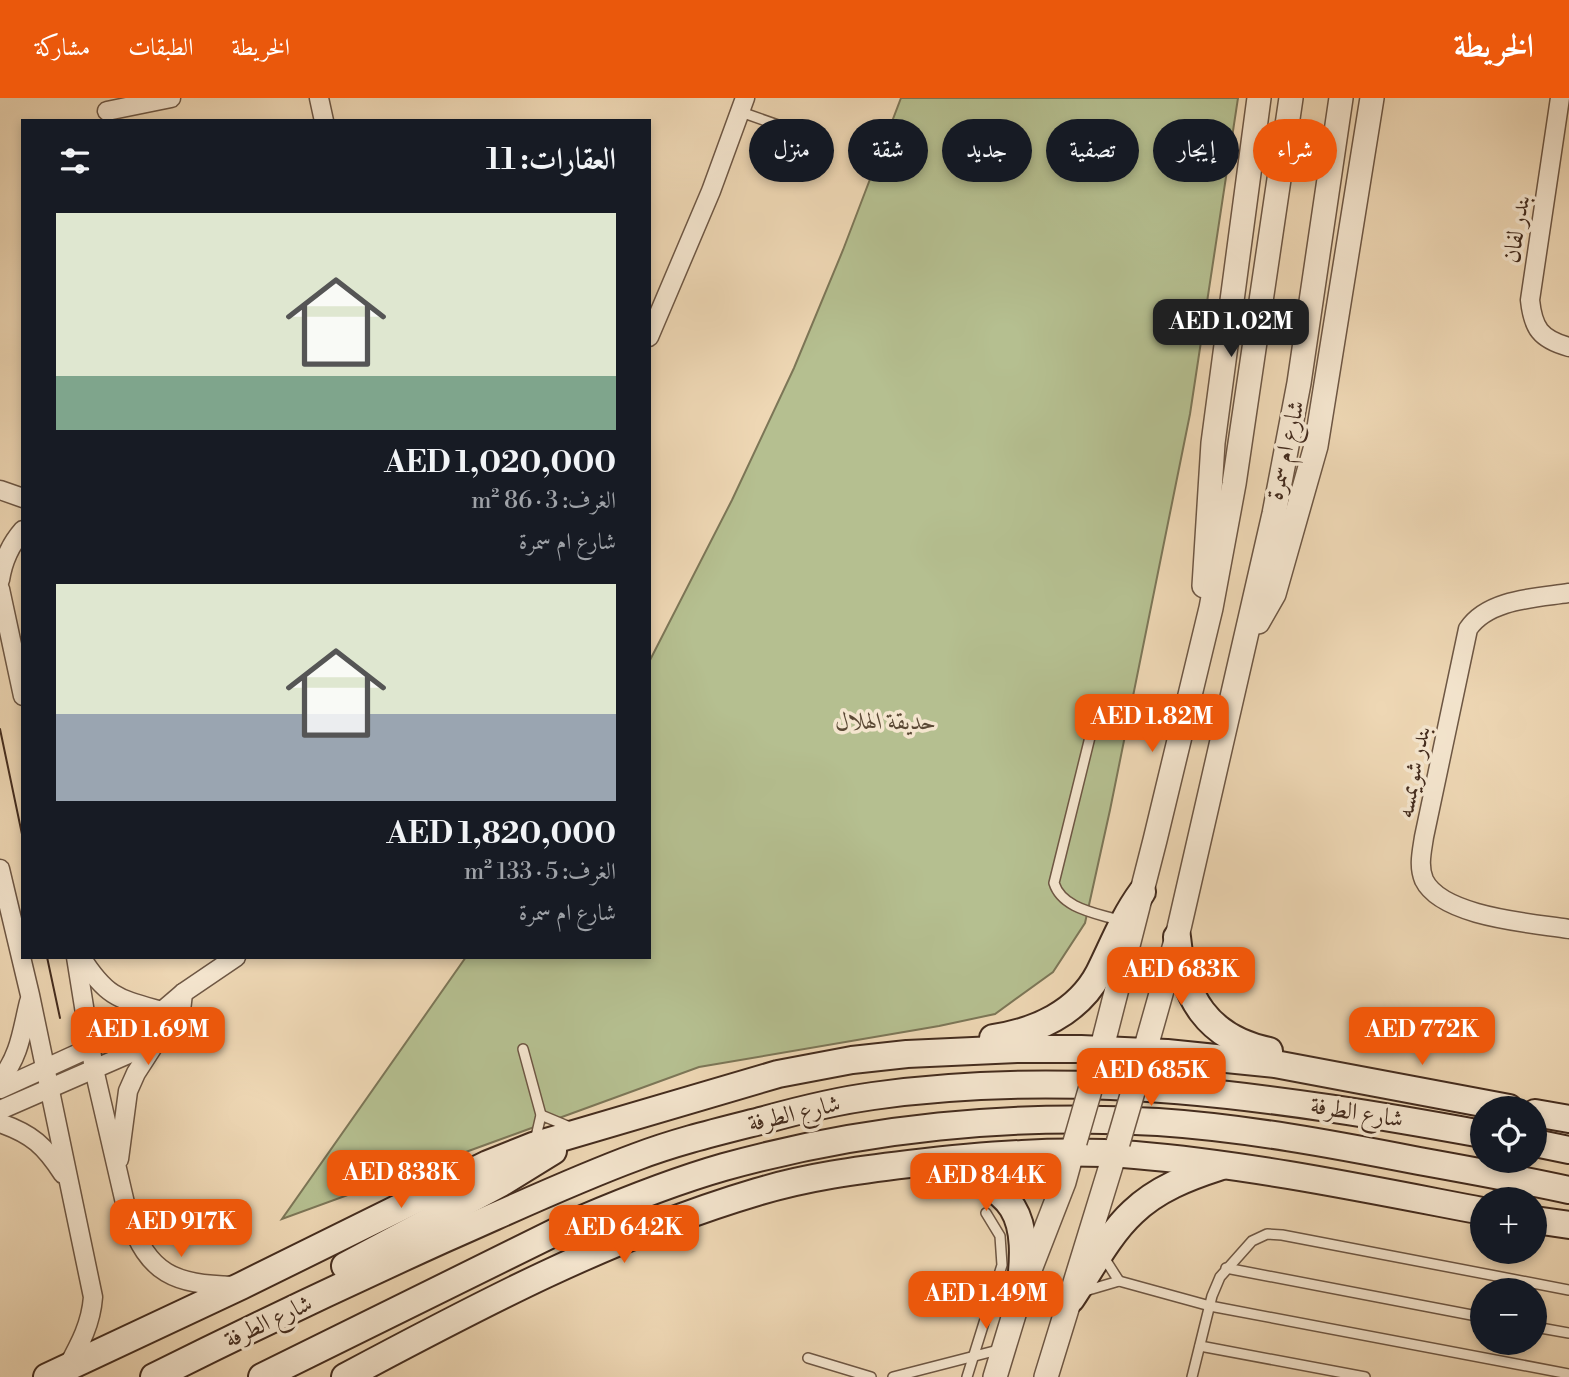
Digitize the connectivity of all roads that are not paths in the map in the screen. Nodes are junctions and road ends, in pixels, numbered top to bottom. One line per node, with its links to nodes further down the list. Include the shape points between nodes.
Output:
1 (171, 98): 9 (street)
2 (319, 98): 10 (street)
3 (1259, 98): 20 (street, شارع ام سمرة, via 1210,473 1203,570)
4 (1291, 98): 20 (street, شارع ام سمرة, via 1234,484)
5 (1341, 98): 21 (street, شارع ام سمرة, via 1299,383)
6 (1373, 98): 21 (street, شارع ام سمرة, via 1316,446 1274,594)
7 (1560, 98): 13 (street, بندر لفان, via 1530,300 1534,324 1546,338)
8 (743, 105): 11 (lane); 12 (street)
9 (107, 110)
10 (324, 119)
11 (766, 119)
12 (651, 332)
13 (1569, 346)
14 (0, 490): 15 (street)
15 (21, 497)
16 (21, 532): 17 (street, via 6,555)
17 (0, 580)
18 (0, 589): 22 (street)
19 (1569, 593): 27 (street, بندر شويمسه, via 1494,609 1468,629 1421,865 1430,888 1451,904 1486,915)
20 (1206, 628): 25 (street, شارع ام سمرة)
21 (1247, 639): 28 (street, شارع ام سمرة)
22 (21, 687)
23 (1092, 729): 26 (lane, via 1054,883 1069,904)
24 (0, 869): 29 (street)
25 (1142, 892): 26 (main road); 41 (street, شارع ام سمرة)
26 (1122, 922): 40 (main road, via 1098,975 1064,1012 1041,1026)
27 (1569, 929)
28 (1177, 937): 42 (street, شارع ام سمرة); 45 (main road, via 1181,966 1203,1014 1238,1041 1296,1059)
29 (21, 957)
30 (21, 959): 35 (street)
31 (79, 959): 38 (street)
32 (81, 959): 36 (street, via 114,995)
33 (233, 959): 34 (street)
34 (183, 993): 36 (street); 37 (street, via 180,1021 172,1033)
35 (30, 995): 43 (street); 46 (street, via 19,1047)
36 (162, 1011): 38 (street)
37 (156, 1042): 44 (street); 64 (street, via 128,1091)
38 (90, 1048): 43 (street); 44 (street)
39 (523, 1049): 51 (lane)
40 (951, 1052): 41 (main road); 55 (main road, via 852,1060 778,1074)
41 (1100, 1054): 42 (main road); 59 (street, شارع ام سمرة, bridge)
42 (1144, 1057): 45 (main road, via 1233,1059); 60 (street, شارع ام سمرة, bridge)
43 (45, 1068): 47 (street); 48 (street)
44 (94, 1069): 48 (street); 64 (street)
45 (1325, 1074): 49 (main road)
46 (0, 1080)
47 (0, 1089)
48 (50, 1089): 50 (street); 65 (street)
49 (1470, 1101)
50 (0, 1110)
51 (541, 1115): 55 (lane); 58 (lane)
52 (1547, 1115): 53 (main road)
53 (1569, 1119)
54 (0, 1122): 65 (street, via 39,1141)
55 (585, 1129): 58 (main road); 82 (main road, via 502,1183 326,1277)
56 (1470, 1132): 82 (main road, شارع الطرفة, via 1292,1101 1110,1084 984,1086 870,1096 811,1107 639,1156 541,1195)
57 (1547, 1145): 61 (main road)
58 (533, 1146): 74 (main road)
59 (1073, 1147): 60 (main road); 62 (main road); 76 (street, شارع ام سمرة)
60 (1116, 1149): 63 (main road); 77 (street, شارع ام سمرة)
61 (1569, 1150)
62 (910, 1164): 76 (main road, via 980,1180 1009,1203 1024,1239); 91 (main road, via 759,1191 657,1226 471,1310)
63 (1227, 1165): 67 (main road); 71 (main road, via 1159,1192 1132,1212)
64 (117, 1169): 74 (street, via 128,1216 145,1255 172,1276 187,1281)
65 (69, 1182): 87 (street, via 93,1297 92,1313 84,1337)
66 (1569, 1190): 90 (main road, شارع الطرفة, via 1289,1136 1217,1127 1051,1120 881,1134 723,1167 628,1200)
67 (1470, 1209)
68 (986, 1213): 85 (lane, via 1000,1236 1002,1265)
69 (1547, 1222): 70 (main road)
70 (1569, 1226)
71 (1102, 1253): 73 (lane); 77 (main road)
72 (1226, 1268): 75 (lane, via 1251,1241 1274,1234); 78 (lane); 79 (lane)
73 (1119, 1281): 77 (lane); 78 (lane)
74 (241, 1286): 87 (main road)
75 (1569, 1290)
76 (1019, 1298): 84 (street, شارع ام سمرة)
77 (1070, 1299): 96 (street, شارع ام سمرة)
78 (1210, 1306): 83 (lane); 88 (lane)
79 (1470, 1315)
80 (1547, 1329): 81 (lane)
81 (1569, 1333)
82 (240, 1334): 89 (main road, شارع الطرفة)
83 (1200, 1346): 97 (lane); 98 (lane)
84 (1004, 1348): 85 (lane); 95 (street, شارع ام سمرة)
85 (973, 1357): 93 (lane); 94 (lane)
86 (808, 1358): 92 (lane)
87 (57, 1372)
88 (1569, 1374)
89 (155, 1377)
90 (262, 1377)
91 (345, 1377)
92 (872, 1377)
93 (893, 1377)
94 (967, 1377)
95 (995, 1377)
96 (1046, 1377)
97 (1192, 1377)
98 (1365, 1377)

